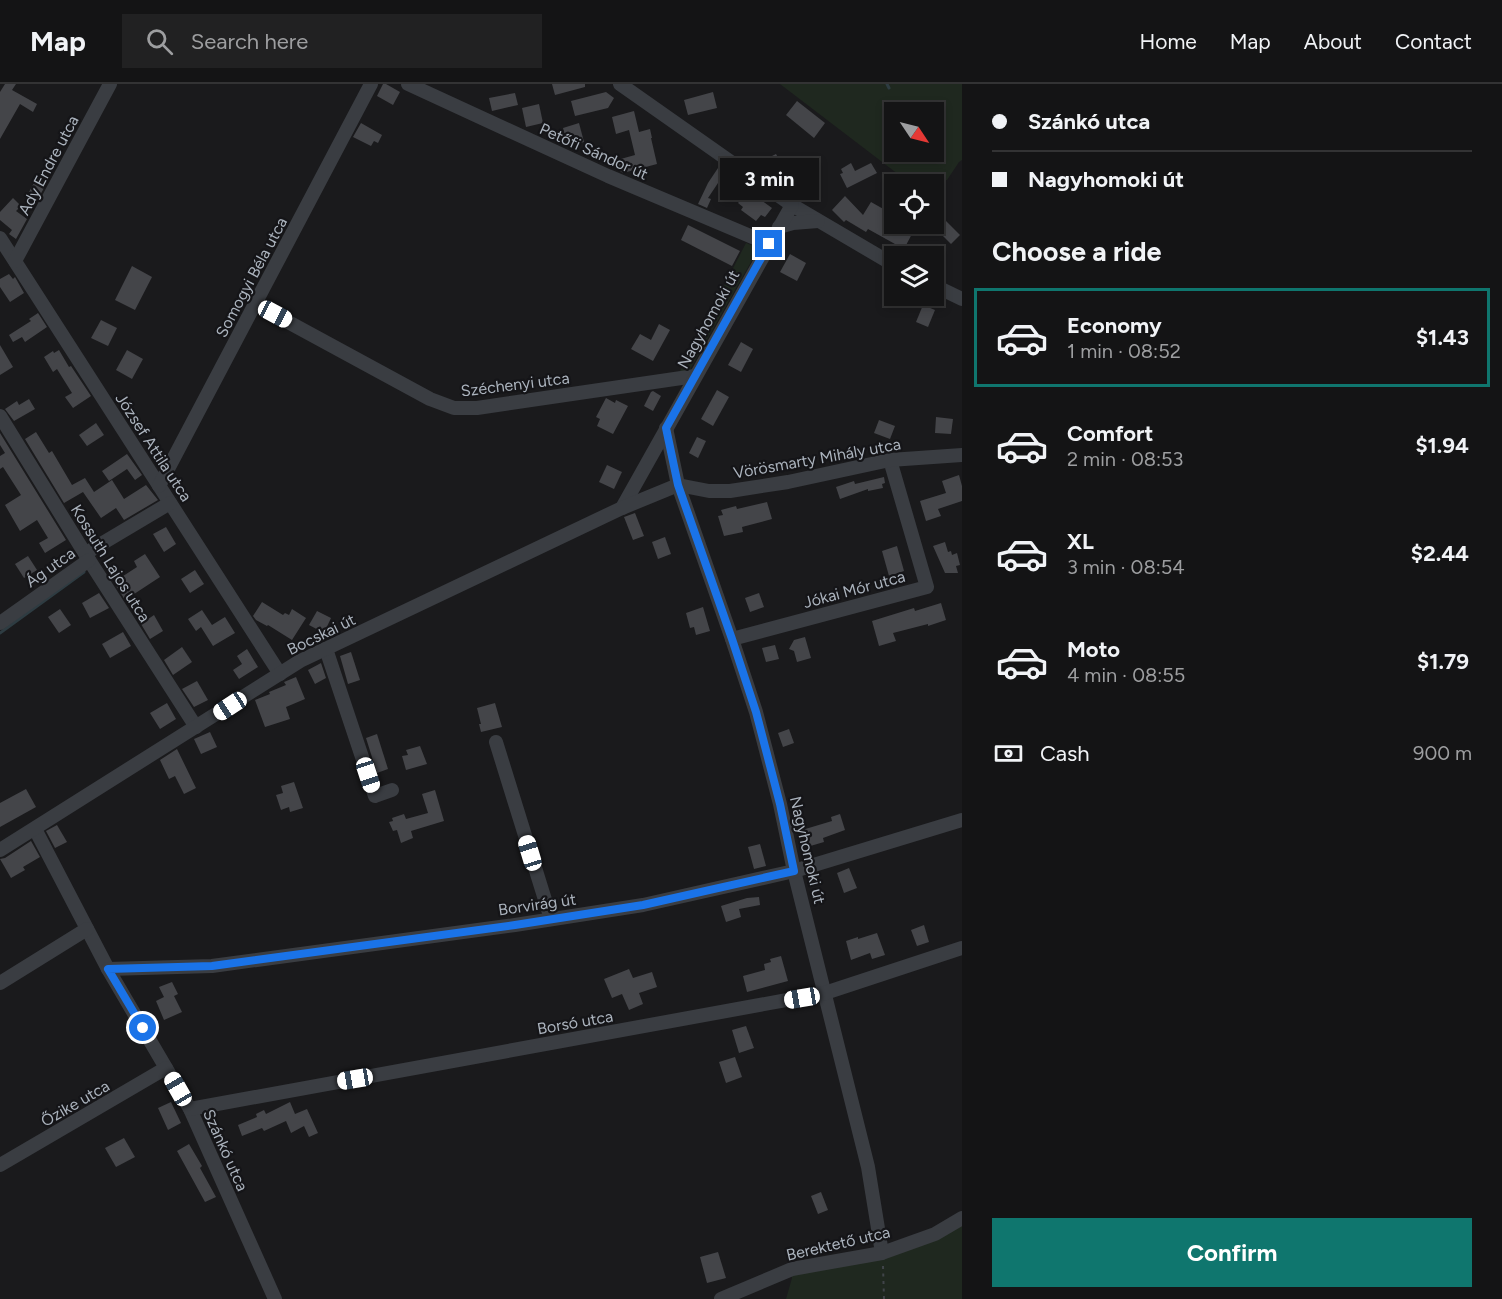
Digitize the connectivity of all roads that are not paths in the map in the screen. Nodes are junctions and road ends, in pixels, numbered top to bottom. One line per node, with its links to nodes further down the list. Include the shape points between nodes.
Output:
1 (110, 84): 11 (street, Ady Endre utca)
2 (372, 84): 14 (street, Somogyi Béla utca)
3 (408, 84): 9 (street, Petőfi Sándor út, via 608,176)
4 (620, 84): 5 (street)
5 (792, 205): 6 (street); 7 (street, Nagyhomoki út)
6 (818, 221): 7 (street); 10 (street)
7 (778, 227): 9 (street, Nagyhomoki út)
8 (0, 238): 11 (street, József Attila utca)
9 (769, 244): 15 (street, Nagyhomoki út)
10 (884, 259)
11 (15, 261): 21 (street, József Attila utca)
12 (944, 290): 13 (street)
13 (962, 299)
14 (255, 304): 15 (street, Széchenyi utca, via 430,399 454,408 477,408); 21 (street, Somogyi Béla utca)
15 (695, 376): 17 (street, Nagyhomoki út)
16 (0, 416): 24 (street, Kossuth Lajos utca)
17 (666, 428): 20 (street, Nagyhomoki út); 23 (street, Nagyhomoki út)
18 (962, 455): 19 (street, Vörösmarty Mihály utca)
19 (890, 460): 20 (street, Vörösmarty Mihály utca, via 756,488 709,491); 26 (street, Jókai Mór utca, via 927,587)
20 (678, 485): 23 (street, Bocskai út); 26 (street, Nagyhomoki út)
21 (159, 486): 22 (street, József Attila utca)
22 (170, 502): 24 (street, Ág utca); 28 (street, József Attila utca)
23 (622, 508): 27 (street, Bocskai út)
24 (87, 556): 25 (street, Ág utca); 29 (street, Kossuth Lajos utca)
25 (0, 623)
26 (732, 639): 35 (street, Nagyhomoki út, via 756,712)
27 (326, 649): 28 (street, Bocskai út); 31 (street, via 375,796)
28 (280, 674): 29 (street, Bocskai út)
29 (196, 727): 33 (street, Bocskai út)
30 (496, 742): 36 (street)
31 (392, 790)
32 (962, 820): 35 (street, Borvirág út)
33 (35, 829): 34 (street, Bocskai út); 37 (street, Szánkó utca)
34 (0, 850)
35 (794, 871): 36 (street, Borvirág út, via 643,905); 41 (street, Nagyhomoki út)
36 (551, 919): 39 (street, Borvirág út, via 212,966)
37 (87, 928): 39 (street, Szánkó utca); 40 (street)
38 (962, 948): 41 (street, Borsó utca)
39 (108, 969): 42 (street, Szánkó utca)
40 (0, 983)
41 (825, 993): 43 (street, Borsó utca); 46 (street, Nagyhomoki út, via 868,1167)
42 (166, 1068): 43 (street, Szánkó utca); 44 (street, Őzike utca)
43 (190, 1109): 47 (street, Szánkó utca)
44 (0, 1165)
45 (962, 1218): 46 (street, Berektető utca, via 935,1234)
46 (882, 1253): 48 (street, Berektető utca, via 792,1269)
47 (275, 1299)
48 (721, 1299)

